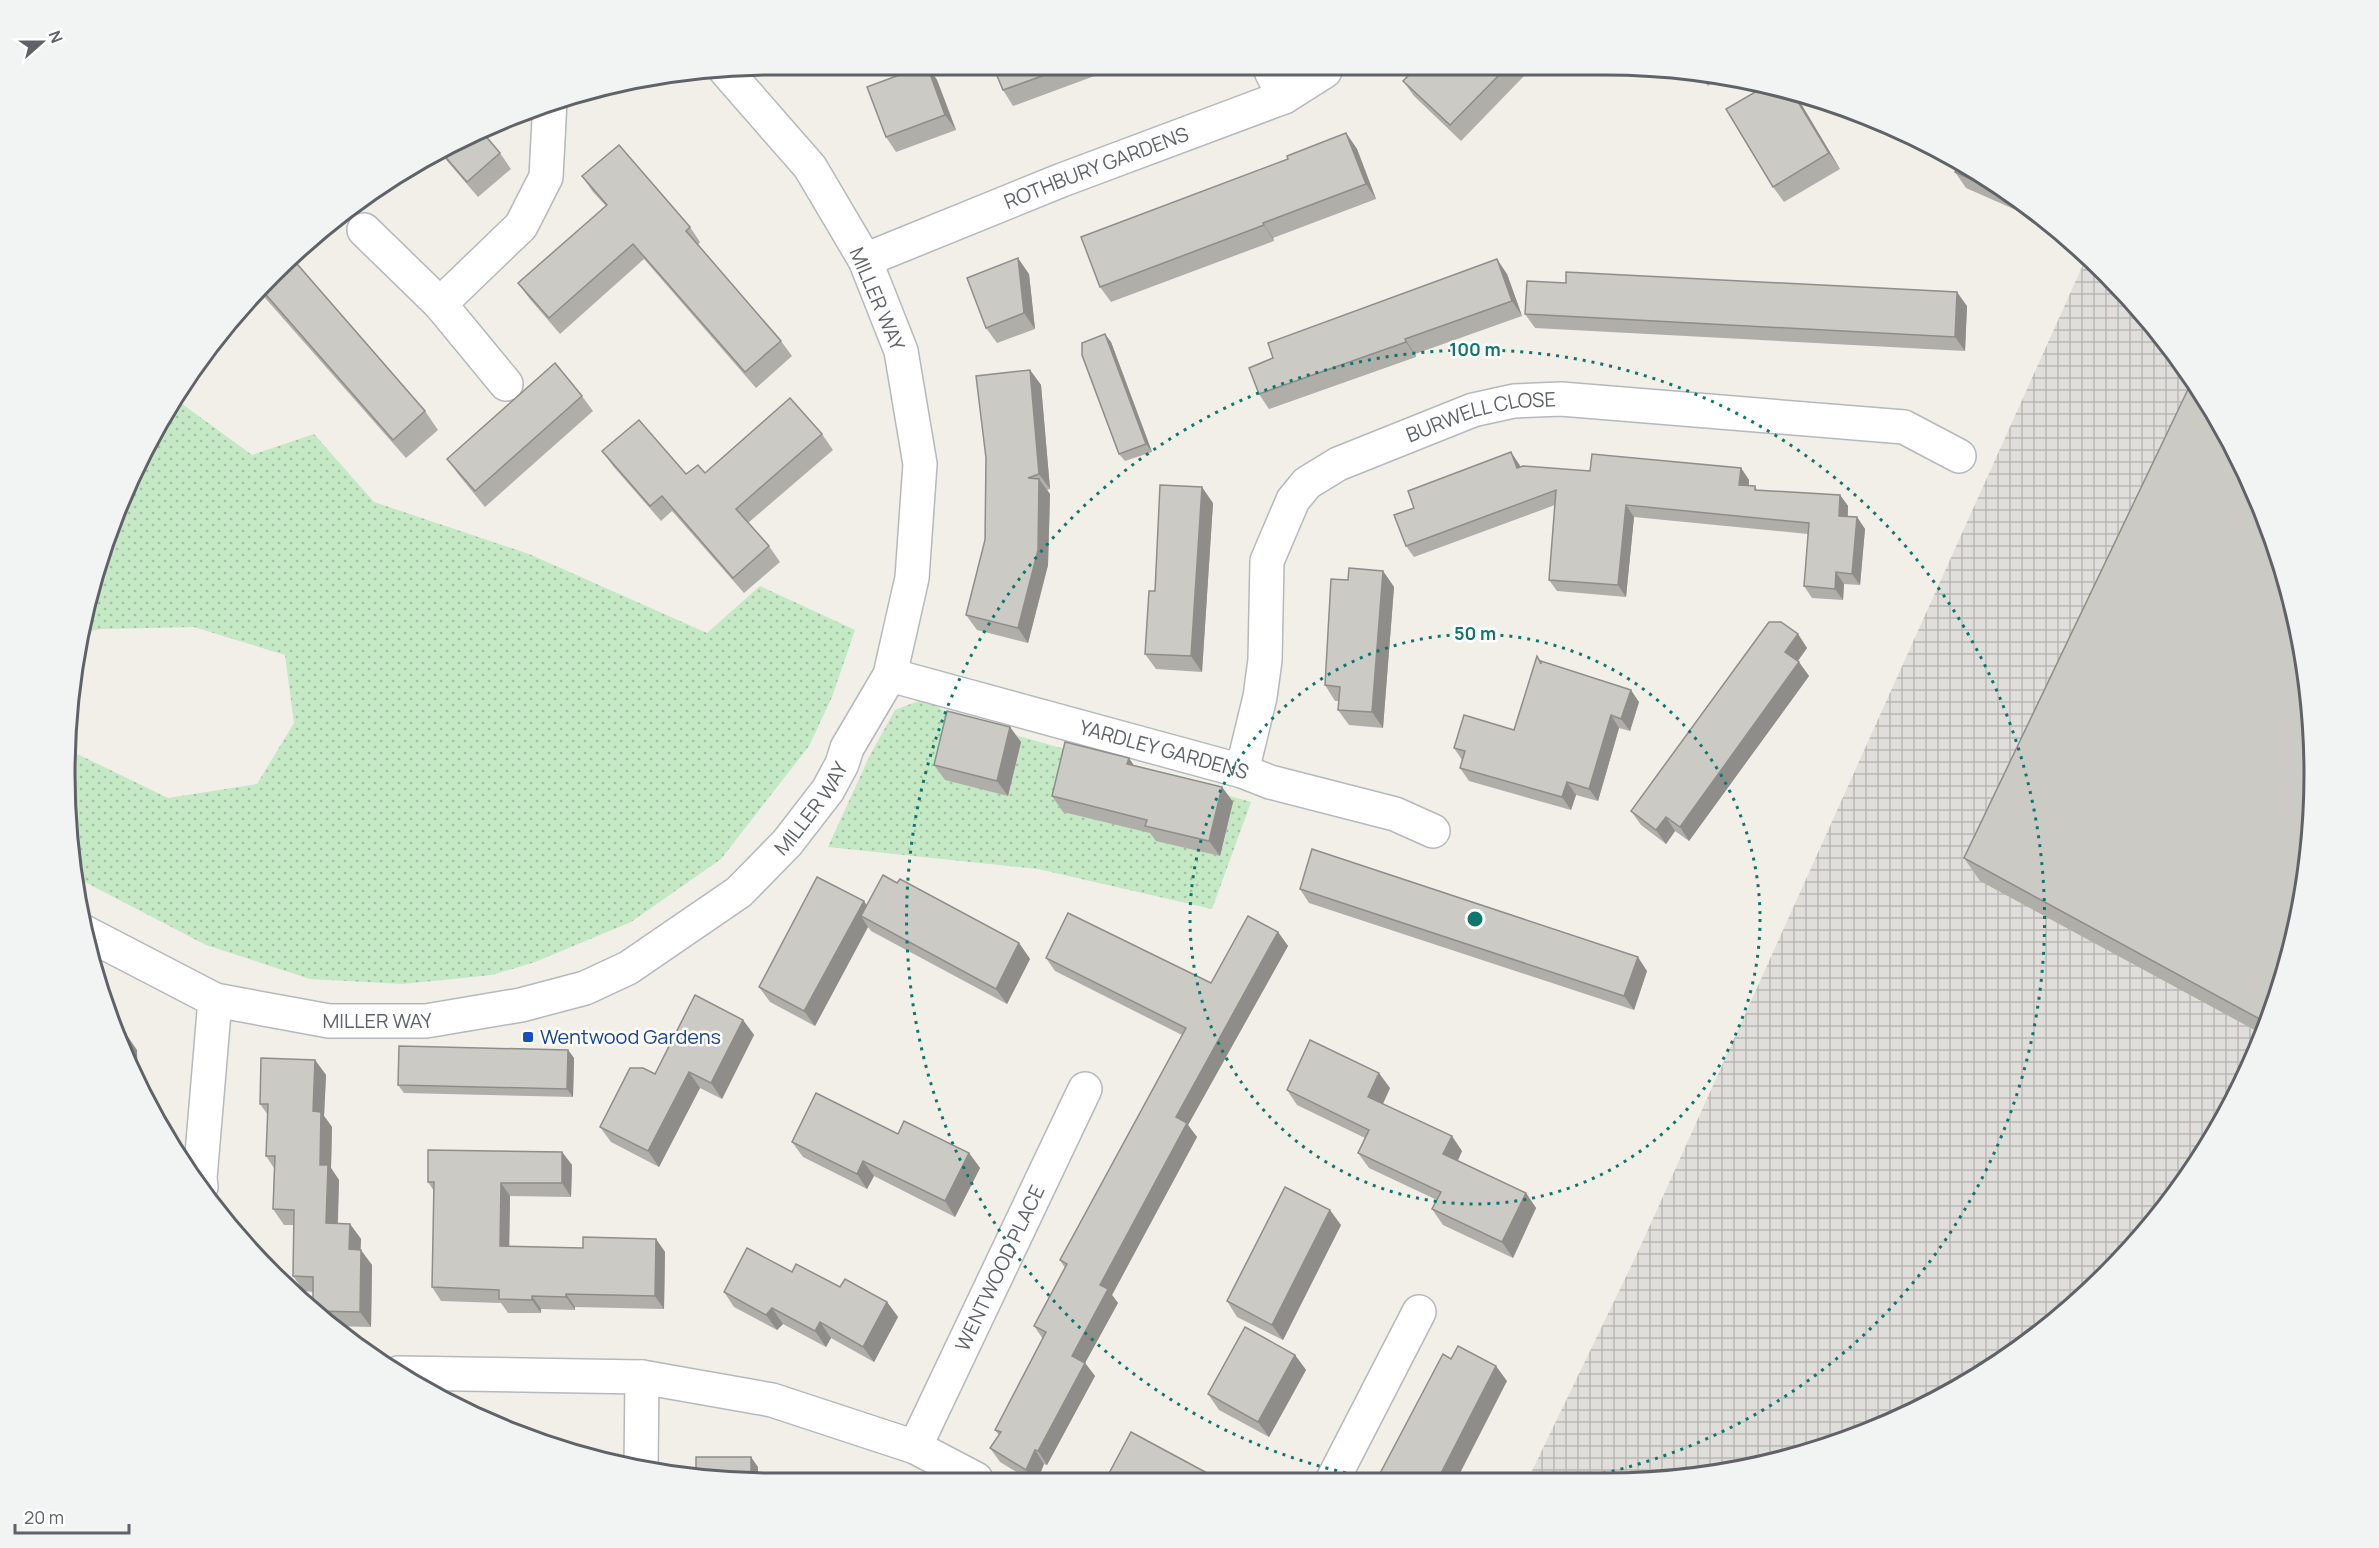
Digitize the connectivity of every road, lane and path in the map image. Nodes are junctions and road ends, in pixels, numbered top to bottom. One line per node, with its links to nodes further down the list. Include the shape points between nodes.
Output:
1 (1310, 75): 3 (street, ROTHBURY GARDENS)
2 (730, 76): 6 (street, MILLER WAY, via 810,167)
3 (1277, 84): 6 (street, ROTHBURY GARDENS, via 1062,180)
4 (549, 112): 7 (street, via 546,177 521,226)
5 (364, 230): 7 (street)
6 (865, 260): 10 (street, MILLER WAY, via 901,351 920,464 912,578)
7 (440, 304): 8 (street)
8 (506, 384)
9 (1959, 456): 11 (street, BURWELL CLOSE, via 1904,427 1561,399 1514,401 1473,410 1338,464 1307,483 1293,500 1268,561 1265,660)
10 (890, 675): 11 (street, YARDLEY GARDENS); 14 (street, MILLER WAY, via 828,789 787,843 739,892 628,968 585,988 521,1005 426,1021 329,1021)
11 (1242, 771): 12 (street, YARDLEY GARDENS, via 1270,782 1395,814)
12 (1433, 831)
13 (95, 938): 14 (street, MILLER WAY)
14 (215, 1000): 16 (street)
15 (1085, 1089): 20 (street, WENTWOOD PLACE)
16 (200, 1173)
17 (1419, 1312): 23 (street)
18 (415, 1373): 19 (street)
19 (642, 1377): 20 (street, via 772,1400); 21 (street)
20 (915, 1447): 22 (street)
21 (641, 1460)
22 (965, 1473)
23 (1336, 1473)

